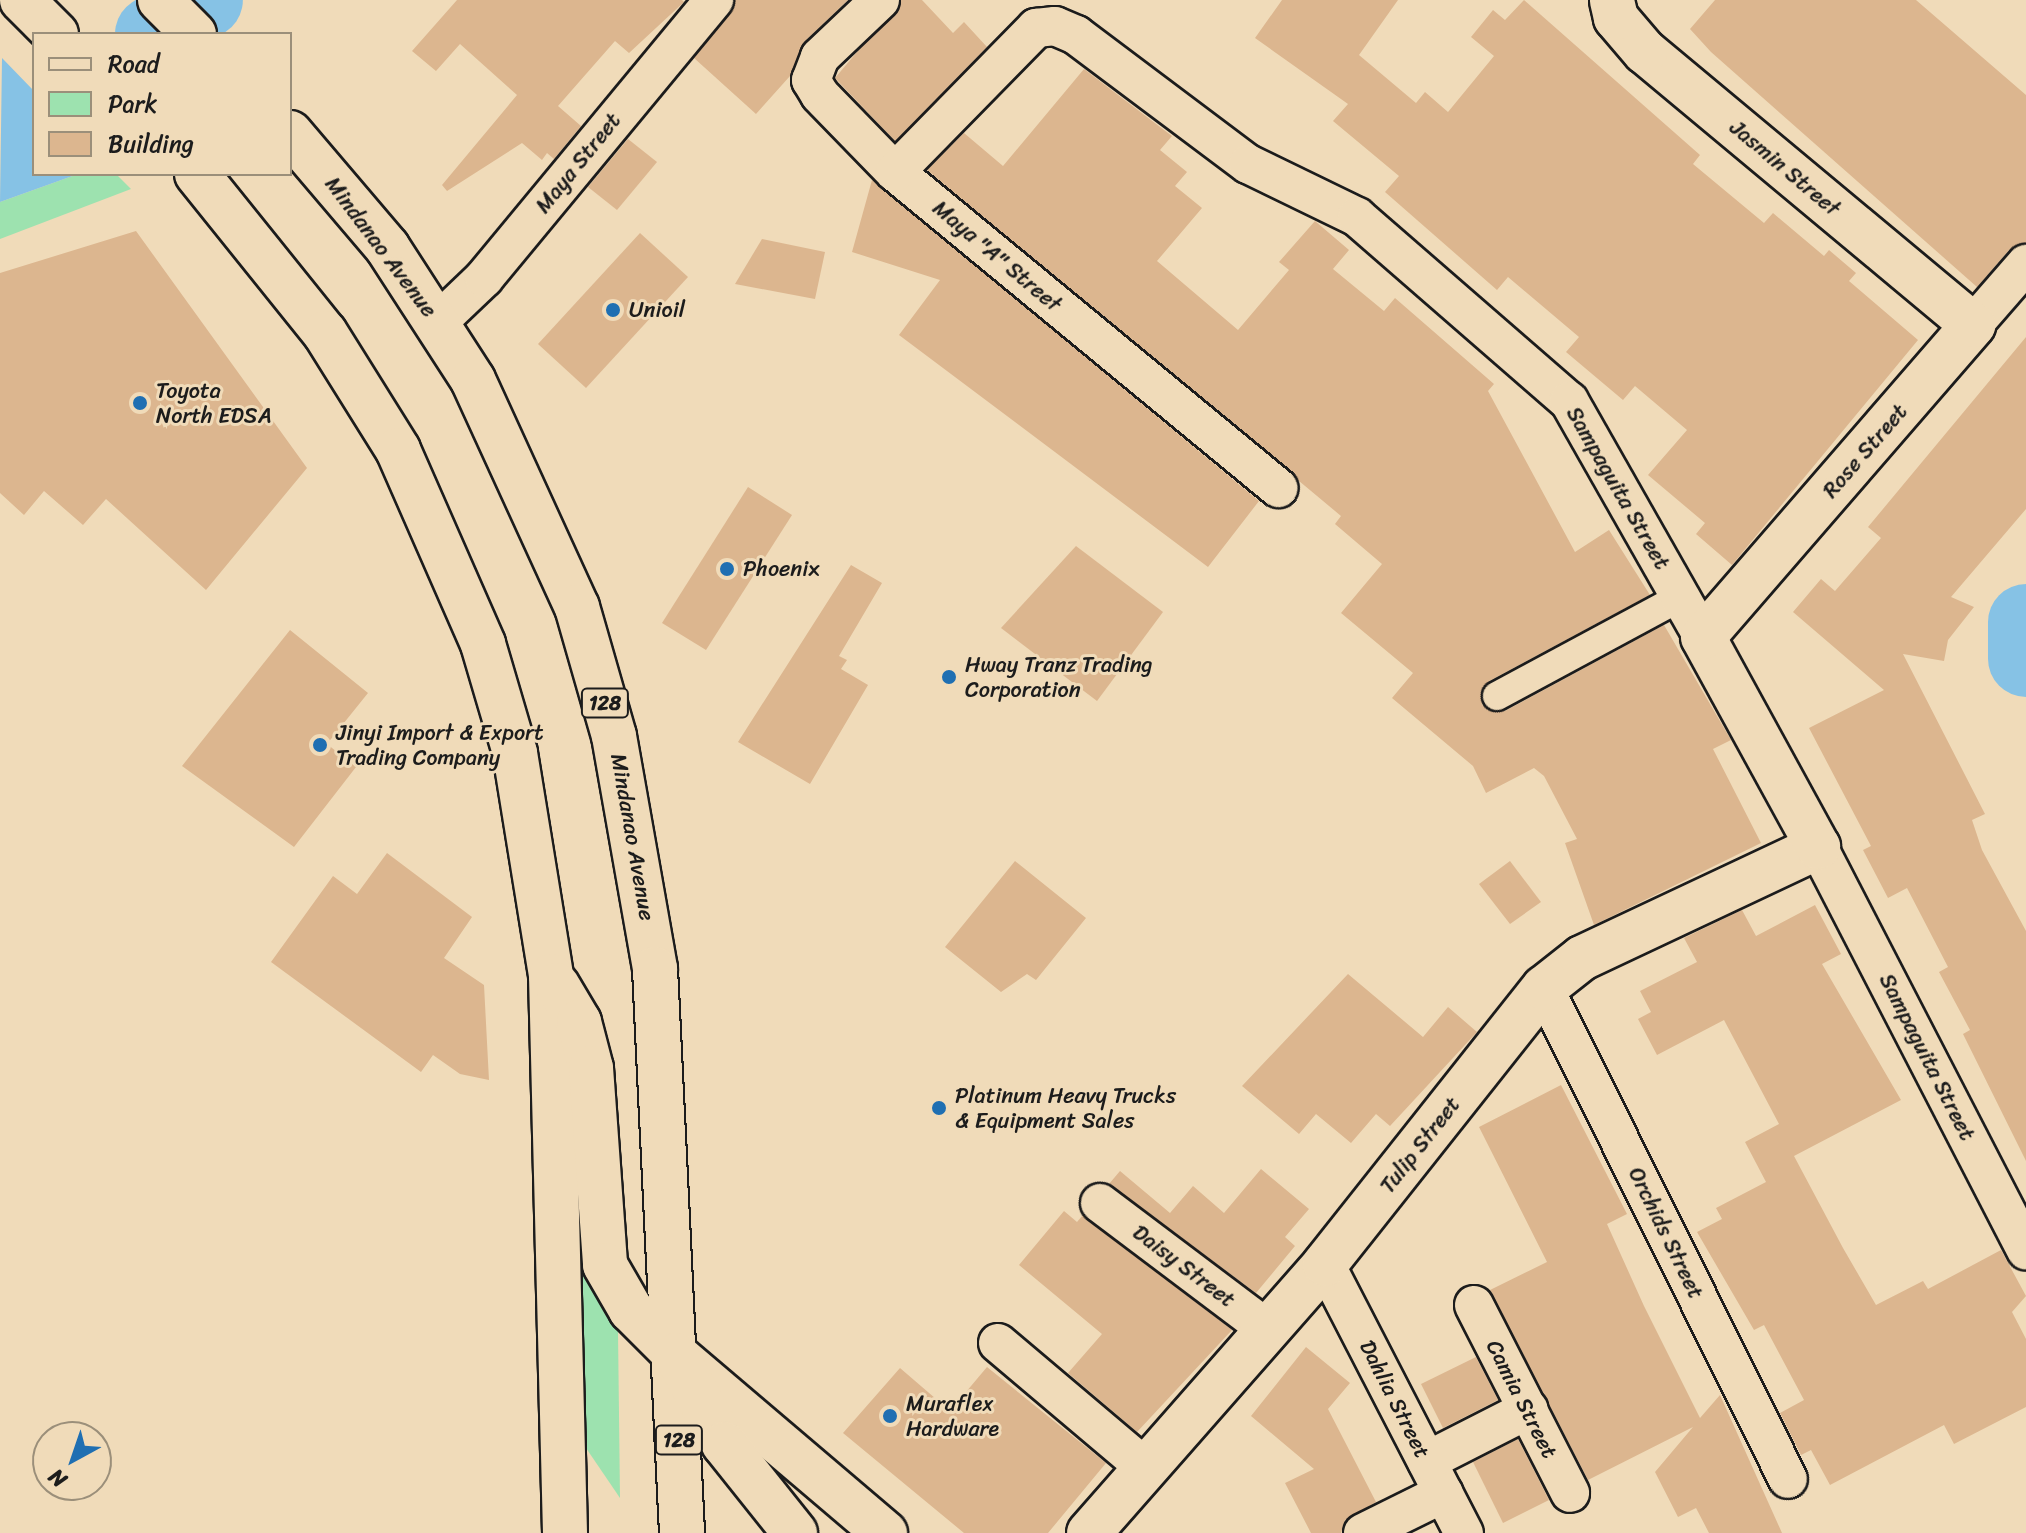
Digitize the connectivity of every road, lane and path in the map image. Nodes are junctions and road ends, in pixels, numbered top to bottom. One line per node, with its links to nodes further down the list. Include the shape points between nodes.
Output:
1 (22, 0): 6 (main road)
2 (160, 0): 7 (main road)
3 (714, 0): 12 (street, Maya Street, via 484,278)
4 (880, 0): 9 (street, Maya "A" Street, via 820,57 811,80)
5 (1612, 0): 13 (main road, Jasmin Street, via 1616,18 1645,52)
6 (54, 32)
7 (192, 32)
8 (292, 135): 12 (main road, Mindanao Avenue / 128, via 387,247)
9 (895, 172): 14 (street, Maya "A" Street); 15 (street, Sampaguita Street, via 1036,28 1055,26 1076,35 1248,164 1357,217 1569,401)
10 (199, 176): 19 (main road, via 325,333 391,438 441,538 515,753)
11 (2026, 264): 13 (street, Rose Street)
12 (438, 322): 27 (main road, Mindanao Avenue / 128, via 500,435 577,607 614,736 655,969)
13 (1973, 325): 16 (main road, Rose Street)
14 (1278, 488)
15 (1681, 597): 16 (street, Sampaguita Street); 17 (street)
16 (1703, 637): 18 (main road, Sampaguita Street)
17 (1497, 696)
18 (1818, 847): 20 (main road, Tulip Street, via 1582,958); 22 (street, Sampaguita Street)
19 (551, 976): 27 (main road, via 579,1022 591,1068 605,1265 631,1310); 33 (main road)
20 (1544, 988): 23 (main road, Tulip Street); 31 (street, Orchids Street)
21 (1100, 1203): 25 (street, Daisy Street)
22 (2026, 1250)
23 (1325, 1264): 25 (main road, Tulip Street); 30 (street, Dahlia Street)
24 (1474, 1305): 28 (street, Camia Street)
25 (1267, 1329): 29 (main road, Tulip Street)
26 (998, 1343): 29 (street)
27 (676, 1355): 34 (main road, Mindanao Avenue / 128); 35 (main road, via 724,1444); 36 (main road)
28 (1529, 1409): 30 (street); 32 (street, Camia Street)
29 (1146, 1468): 37 (main road, Tulip Street)
30 (1436, 1477): 38 (street); 39 (street, Dahlia Street)
31 (1788, 1479)
32 (1570, 1493)
33 (565, 1533)
34 (682, 1533)
35 (795, 1533)
36 (885, 1533)
37 (1089, 1533)
38 (1363, 1533)
39 (1464, 1533)

